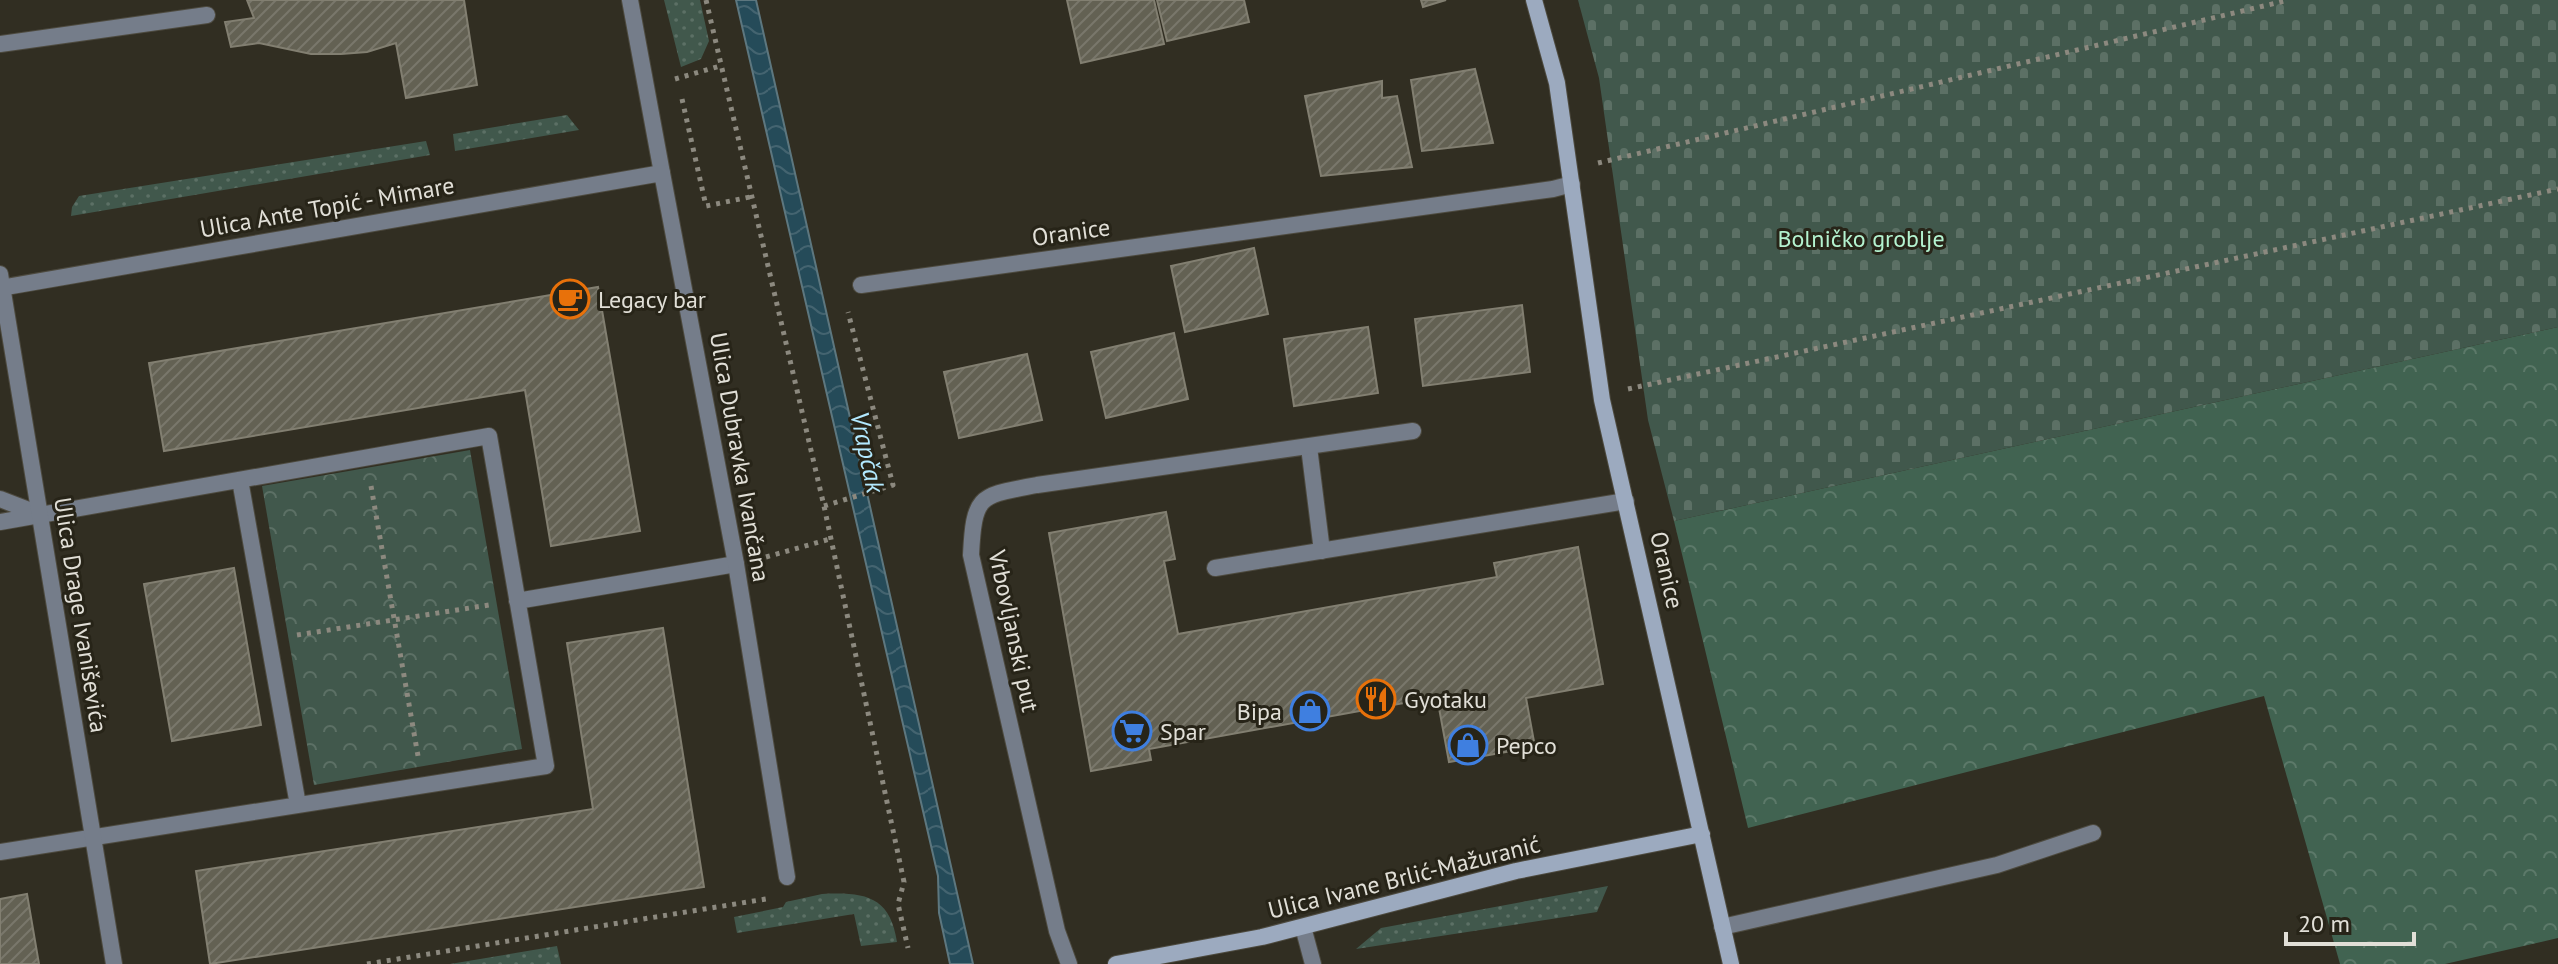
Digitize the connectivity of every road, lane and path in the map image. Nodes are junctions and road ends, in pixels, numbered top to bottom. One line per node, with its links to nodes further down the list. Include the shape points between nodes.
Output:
1 (630, 0): 12 (street, Ulica Dubravka Ivančana)
2 (706, 0): 8 (path)
3 (1534, 0): 13 (main road, Oranice, via 1557,83)
4 (2289, 0): 11 (path)
5 (207, 15): 6 (street)
6 (0, 44)
7 (675, 66): 9 (path)
8 (720, 66): 9 (path); 15 (path)
9 (678, 79): 10 (path); 15 (path, via 706,206)
10 (670, 80)
11 (1597, 163)
12 (662, 173): 16 (street, Ulica Ante Topić - Mimare); 30 (street, Ulica Dubravka Ivančana)
13 (1572, 184): 17 (street, Oranice); 24 (main road, Oranice, via 1591,341)
14 (2558, 189): 18 (path)
15 (750, 197): 25 (path)
16 (1, 283): 26 (street, Ulica Drage Ivaniševića)
17 (861, 285): 25 (path, via 843,291 893,485)
18 (1623, 390)
19 (1413, 431): 20 (street, Vrbovljanski put)
20 (1309, 447): 29 (street); 48 (street, Vrbovljanski put, via 1037,485 989,495 979,504 972,520 971,555)
21 (366, 458): 22 (street); 32 (street, via 489,436); 33 (path)
22 (240, 480): 26 (street); 34 (street)
23 (0, 499): 26 (street)
24 (1626, 501): 29 (street); 38 (main road, Oranice)
25 (824, 506): 28 (path)
26 (41, 515): 27 (street); 39 (street, Ulica Drage Ivaniševića)
27 (0, 522)
28 (830, 539): 30 (path); 45 (path, via 904,882 898,904)
29 (1322, 551): 31 (street)
30 (736, 564): 32 (street); 41 (street, Ulica Dubravka Ivančana)
31 (1215, 568)
32 (517, 601): 33 (path); 35 (street, via 546,766)
33 (394, 620): 34 (path); 35 (path)
34 (268, 640): 36 (street)
35 (423, 785): 36 (street)
36 (298, 805): 39 (street)
37 (2093, 833): 44 (street, via 1997,865)
38 (1702, 834): 43 (main road, Ulica Ivane Brlić-Mažuranić, via 1516,871); 44 (main road, Oranice)
39 (92, 838): 40 (street); 46 (street, Ulica Drage Ivaniševića)
40 (0, 852)
41 (787, 877)
42 (777, 897): 47 (path)
43 (1303, 927): 49 (main road, Ulica Ivane Brlić-Mažuranić); 50 (street)
44 (1722, 927): 51 (main road, Oranice)
45 (908, 948)
46 (114, 964)
47 (367, 964)
48 (1069, 964)
49 (1116, 964)
50 (1313, 964)
51 (1731, 964)

